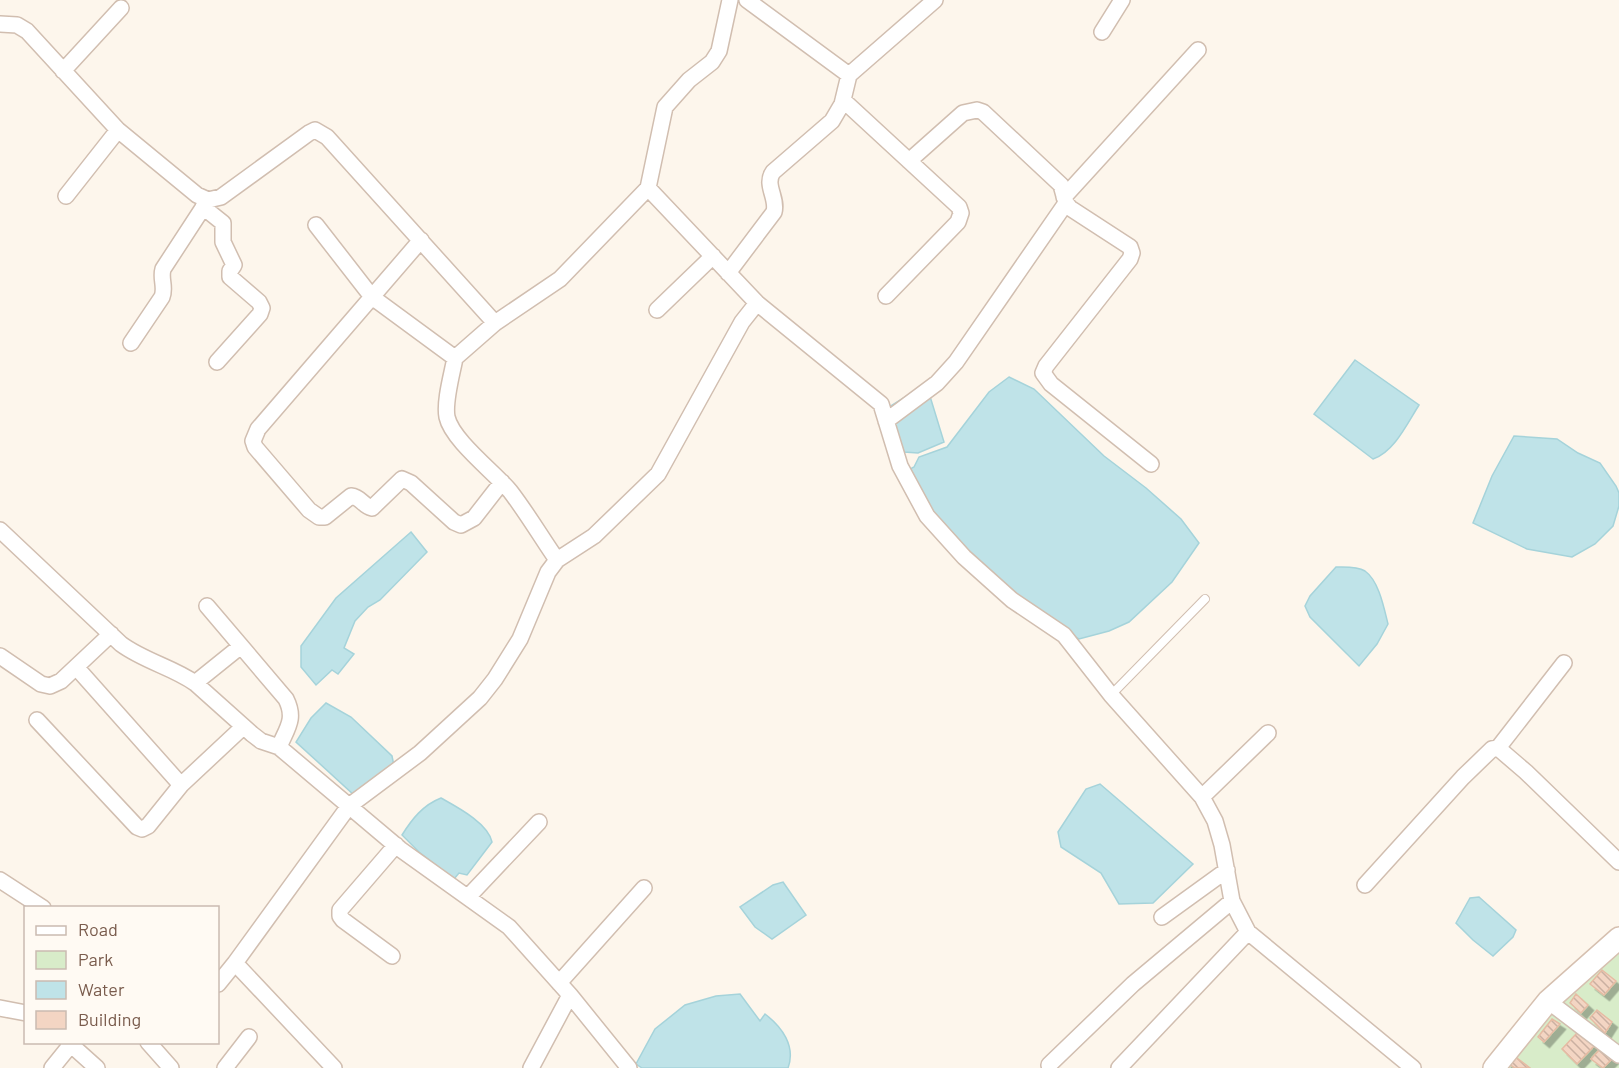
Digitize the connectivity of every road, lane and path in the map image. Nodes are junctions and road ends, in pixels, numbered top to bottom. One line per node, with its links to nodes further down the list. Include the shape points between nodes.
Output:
1 (730, 0): 14 (street, via 719,51 665,107)
2 (747, 0): 10 (street)
3 (935, 0): 10 (street)
4 (1122, 0): 7 (street)
5 (122, 8): 9 (street)
6 (0, 24): 9 (street, via 17,25 27,31)
7 (1102, 32)
8 (1198, 50): 16 (street)
9 (63, 71): 12 (street)
10 (849, 75): 11 (street)
11 (843, 100): 13 (street); 21 (street, via 832,121 772,172 769,184 776,206 774,212)
12 (118, 130): 15 (street); 17 (street)
13 (909, 161): 16 (street, via 963,113 977,110 1061,186); 22 (street, via 959,207 961,218)
14 (648, 188): 20 (street); 26 (street, via 560,279)
15 (66, 196)
16 (1065, 200): 30 (street, via 956,362 937,383); 31 (street, via 1125,243 1132,253 1043,373 1051,384)
17 (206, 203): 19 (street, via 221,197 315,130 327,136); 27 (street, via 163,269 162,297); 29 (street, via 223,223 222,242 234,265 231,277 262,308)
18 (316, 225): 23 (street)
19 (421, 240): 23 (street); 26 (street)
20 (712, 256): 21 (street); 25 (street)
21 (729, 273): 24 (street)
22 (886, 296)
23 (372, 297): 28 (street); 32 (street, via 258,429 255,447 309,510 320,517 351,496 372,508 402,479 461,525 474,518)
24 (757, 303): 30 (street, via 881,404); 34 (street, via 742,322 658,474 594,536)
25 (657, 310)
26 (495, 323): 28 (street)
27 (130, 343)
28 (454, 358): 32 (street, via 447,417 459,438)
29 (217, 362)
30 (886, 421): 43 (street, via 900,466 927,516 964,557 1012,600 1064,635)
31 (1151, 464)
32 (502, 482): 34 (street)
33 (0, 530): 37 (street)
34 (557, 560): 51 (street, via 548,572 520,639 480,698 420,753)
35 (1205, 599): 43 (lane)
36 (207, 606): 38 (street)
37 (111, 634): 41 (street); 42 (street, via 134,653)
38 (241, 646): 42 (street); 47 (street, via 286,699 292,713)
39 (0, 656): 41 (street, via 50,686)
40 (1564, 663): 48 (street)
41 (75, 667): 49 (street)
42 (195, 683): 45 (street)
43 (1111, 695): 50 (street)
44 (37, 720): 49 (street, via 137,827 148,826)
45 (243, 727): 47 (street, via 261,741); 49 (street)
46 (1268, 734): 50 (street)
47 (279, 747): 51 (street)
48 (1497, 748): 54 (street); 57 (street, via 1462,777)
49 (181, 785)
50 (1202, 797): 55 (street, via 1215,821)
51 (349, 806): 53 (street); 66 (street)
52 (539, 822): 59 (street)
53 (396, 845): 59 (street); 65 (street, via 340,910 343,920)
54 (1619, 862)
55 (1227, 870): 60 (street); 62 (street)
56 (0, 880): 61 (street)
57 (1365, 885)
58 (644, 888): 68 (street)
59 (468, 897): 68 (street, via 509,927)
60 (1232, 901): 63 (street); 78 (street, via 1133,984)
61 (40, 906)
62 (1162, 917)
63 (1248, 932): 86 (street); 87 (street)
64 (1616, 945): 70 (street)
65 (392, 956)
66 (236, 963): 67 (street); 83 (street)
67 (219, 983)
68 (559, 983): 69 (street)
69 (570, 995): 84 (street); 85 (street)
70 (1548, 1001): 77 (street); 88 (street)
71 (0, 1008): 72 (street)
72 (24, 1013)
73 (249, 1037): 82 (street)
74 (70, 1044): 79 (street)
75 (72, 1044): 80 (street)
76 (158, 1046): 81 (street)
77 (1619, 1055)
78 (1049, 1065)
79 (52, 1068)
80 (97, 1068)
81 (171, 1068)
82 (225, 1068)
83 (334, 1068)
84 (531, 1068)
85 (629, 1068)
86 (1119, 1068)
87 (1413, 1068)
88 (1494, 1068)

